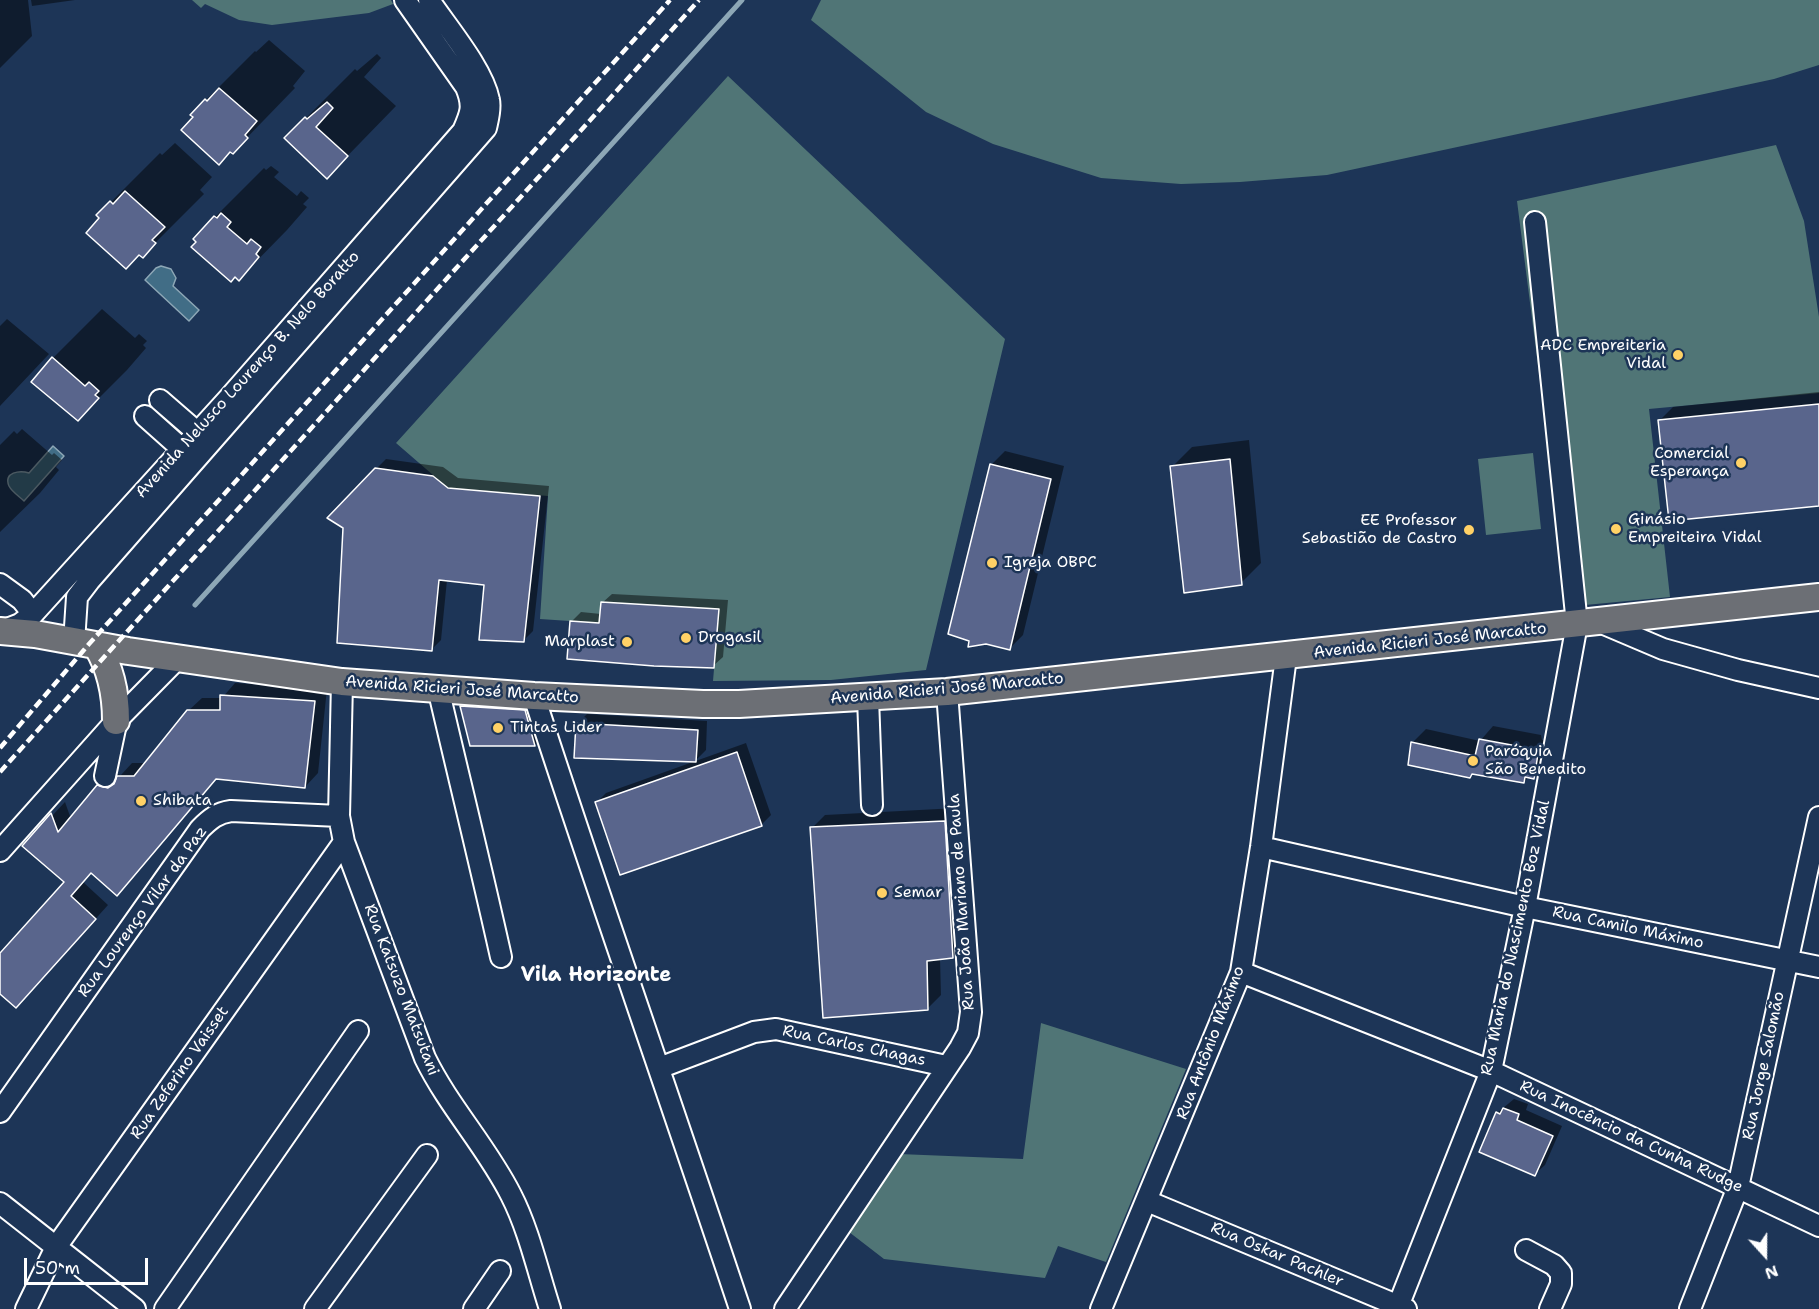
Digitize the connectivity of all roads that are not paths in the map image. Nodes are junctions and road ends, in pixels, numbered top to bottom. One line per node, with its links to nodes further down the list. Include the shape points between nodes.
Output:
1 (405, 0): 5 (street, Avenida Nelusco Lourenço B. Nelo Boratto, via 458,73 472,100 470,116 452,145)
2 (429, 0): 5 (street, Avenida Nelusco Lourenço B. Nelo Boratto, via 477,71 489,101 486,128)
3 (1535, 222): 12 (street, Rua Maria do Nascimento Boz Vidal)
4 (160, 400): 7 (street)
5 (234, 403): 7 (street, Avenida Nelusco Lourenço B. Nelo Boratto); 14 (street, Avenida Nelusco Lourenço B. Nelo Boratto, via 77,597)
6 (145, 416): 8 (street)
7 (198, 433): 8 (street, Avenida Nelusco Lourenço B. Nelo Boratto)
8 (182, 449): 11 (street, Avenida Nelusco Lourenço B. Nelo Boratto)
9 (0, 585): 11 (street)
10 (1819, 597): 12 (main road, Avenida Ricieri José Marcatto)
11 (33, 614): 13 (street, Avenida Nelusco Lourenço B. Nelo Boratto)
12 (1587, 623): 15 (main road, Avenida Ricieri José Marcatto); 19 (street, via 1663,649); 31 (street, Rua Maria do Nascimento Boz Vidal)
13 (1, 634): 14 (main road, Avenida Ricieri José Marcatto, via 36,634)
14 (86, 644): 16 (main road, Avenida Ricieri José Marcatto); 23 (main road, via 104,657 115,693)
15 (1286, 657): 20 (main road, Avenida Ricieri José Marcatto); 29 (street, Rua Antônio Máximo)
16 (178, 658): 17 (main road, Avenida Ricieri José Marcatto); 23 (street)
17 (342, 682): 18 (main road, Avenida Ricieri José Marcatto); 26 (street, Rua Katsuzo Matsutani)
18 (438, 688): 21 (main road, Avenida Ricieri José Marcatto); 32 (street)
19 (1819, 688)
20 (947, 692): 22 (main road, Avenida Ricieri José Marcatto); 37 (street, Rua João Mariano de Paula, via 971,1012 968,1033)
21 (534, 696): 22 (main road, Avenida Ricieri José Marcatto, via 703,704); 38 (street)
22 (868, 698): 25 (street)
23 (117, 722): 24 (street); 30 (street)
24 (105, 776)
25 (872, 804)
26 (339, 816): 28 (street, Rua Katsuzo Matsutani); 40 (street, Rua Lourenço Vilar da Paz, via 231,810 211,819 200,829)
27 (1819, 817): 33 (street, Rua Jorge Salomão)
28 (344, 842): 46 (street, Rua Zeferino Vaisset); 55 (street, Rua Katsuzo Matsutani, via 425,1058 435,1080 512,1195)
29 (1262, 847): 31 (street, Rua Camilo Máximo); 35 (street, Rua Antônio Máximo)
30 (0, 850)
31 (1526, 907): 33 (street, Rua Camilo Máximo); 39 (street, Rua Maria do Nascimento Boz Vidal)
32 (501, 957)
33 (1788, 961): 34 (street, Rua Camilo Máximo); 42 (street, Rua Jorge Salomão)
34 (1819, 967)
35 (1241, 972): 39 (street, Rua Inocêncio da Cunha Rudge); 43 (street, Rua Antônio Máximo)
36 (358, 1031): 52 (street)
37 (946, 1066): 38 (street, Rua Carlos Chagas, via 776,1029 754,1032); 57 (street, Rua João Mariano de Paula)
38 (660, 1068): 56 (street)
39 (1491, 1071): 42 (street, Rua Inocêncio da Cunha Rudge); 49 (street, Rua Maria do Nascimento Boz Vidal)
40 (0, 1112)
41 (427, 1155): 53 (street)
42 (1738, 1187): 45 (street, Rua Inocêncio da Cunha Rudge); 60 (street, Rua Jorge Salomão)
43 (1147, 1201): 49 (street, Rua Oskar Pachler); 58 (street, Rua Antônio Máximo)
44 (0, 1203): 46 (street)
45 (1819, 1226)
46 (56, 1247): 50 (street, Rua Zeferino Vaisset); 51 (street)
47 (1526, 1250): 59 (street, via 1561,1273 1561,1284)
48 (500, 1271): 54 (street)
49 (1401, 1308)
50 (26, 1309)
51 (135, 1309)
52 (165, 1309)
53 (315, 1309)
54 (474, 1309)
55 (550, 1309)
56 (740, 1309)
57 (784, 1309)
58 (1101, 1309)
59 (1550, 1309)
60 (1690, 1309)

